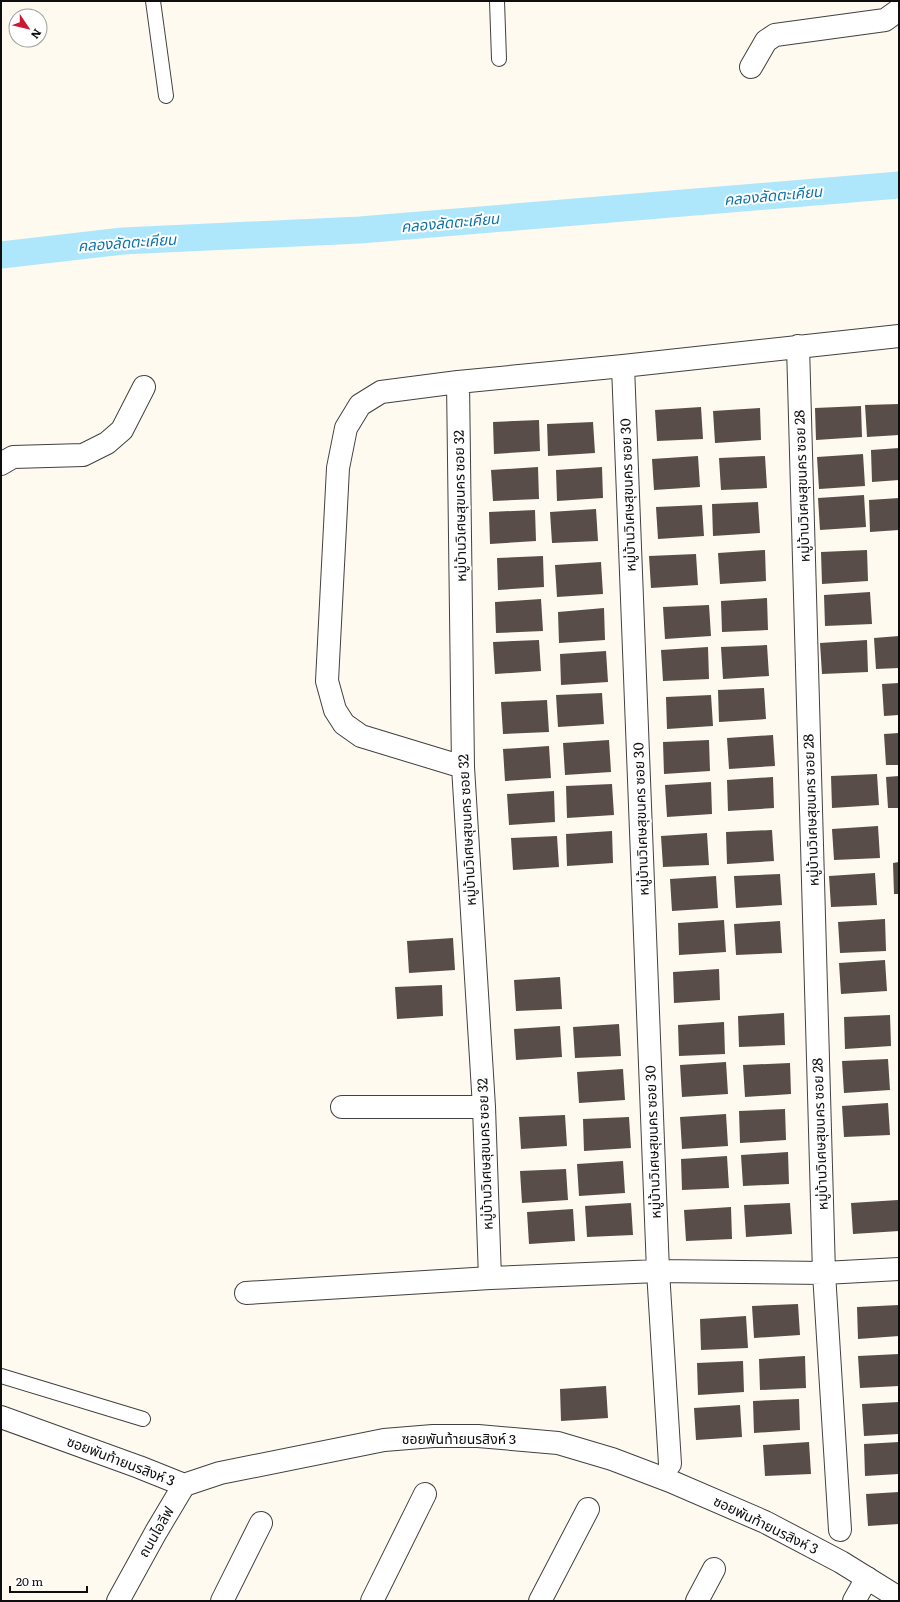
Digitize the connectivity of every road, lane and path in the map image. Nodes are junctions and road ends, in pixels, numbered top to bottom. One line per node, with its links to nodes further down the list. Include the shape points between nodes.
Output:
1 (153, 1): 6 (lane)
2 (497, 1): 4 (lane)
3 (899, 10): 5 (street, via 885,20 775,35 766,41)
4 (499, 59)
5 (750, 67)
6 (166, 96)
7 (899, 336): 8 (street)
8 (798, 346): 9 (street); 18 (street, หมู่บ้านวิเศษสุขนคร ซอย 28)
9 (623, 366): 10 (street); 17 (street, หมู่บ้านวิเศษสุขนคร ซอย 30)
10 (458, 382): 13 (street, หมู่บ้านวิเศษสุขนคร ซอย 32); 13 (street, via 381,392 360,405 346,428 338,468 327,681 335,710 344,724 361,736)
11 (144, 387): 12 (street, via 122,430 107,443 83,454 13,457)
12 (1, 464)
13 (463, 767): 15 (street, หมู่บ้านวิเศษสุขนคร ซอย 32)
14 (342, 1107): 15 (street)
15 (484, 1107): 19 (street, หมู่บ้านวิเศษสุขนคร ซอย 32)
16 (899, 1269): 18 (street)
17 (658, 1271): 18 (street); 19 (street); 24 (street, หมู่บ้านวิเศษสุขนคร ซอย 30)
18 (824, 1273): 29 (street, หมู่บ้านวิเศษสุขนคร ซอย 28)
19 (490, 1278): 20 (street)
20 (246, 1293)
21 (1, 1376): 23 (lane)
22 (1, 1417): 25 (street, ซอยพันท้ายนรสิงห์ 3)
23 (143, 1418)
24 (670, 1464)
25 (184, 1485): 31 (street, ซอยพันท้ายนรสิงห์ 3, via 220,1473 384,1440 478,1436 558,1443 612,1458 719,1501 765,1522); 33 (street, ถนนไอลีฟ)
26 (425, 1494): 35 (street)
27 (588, 1509): 36 (street)
28 (261, 1523): 34 (street)
29 (840, 1530)
30 (714, 1568): 37 (street)
31 (867, 1578): 32 (street, ซอยพันท้ายนรสิงห์ 3); 38 (street)
32 (899, 1598)
33 (118, 1601)
34 (222, 1601)
35 (372, 1601)
36 (540, 1601)
37 (697, 1601)
38 (854, 1601)

